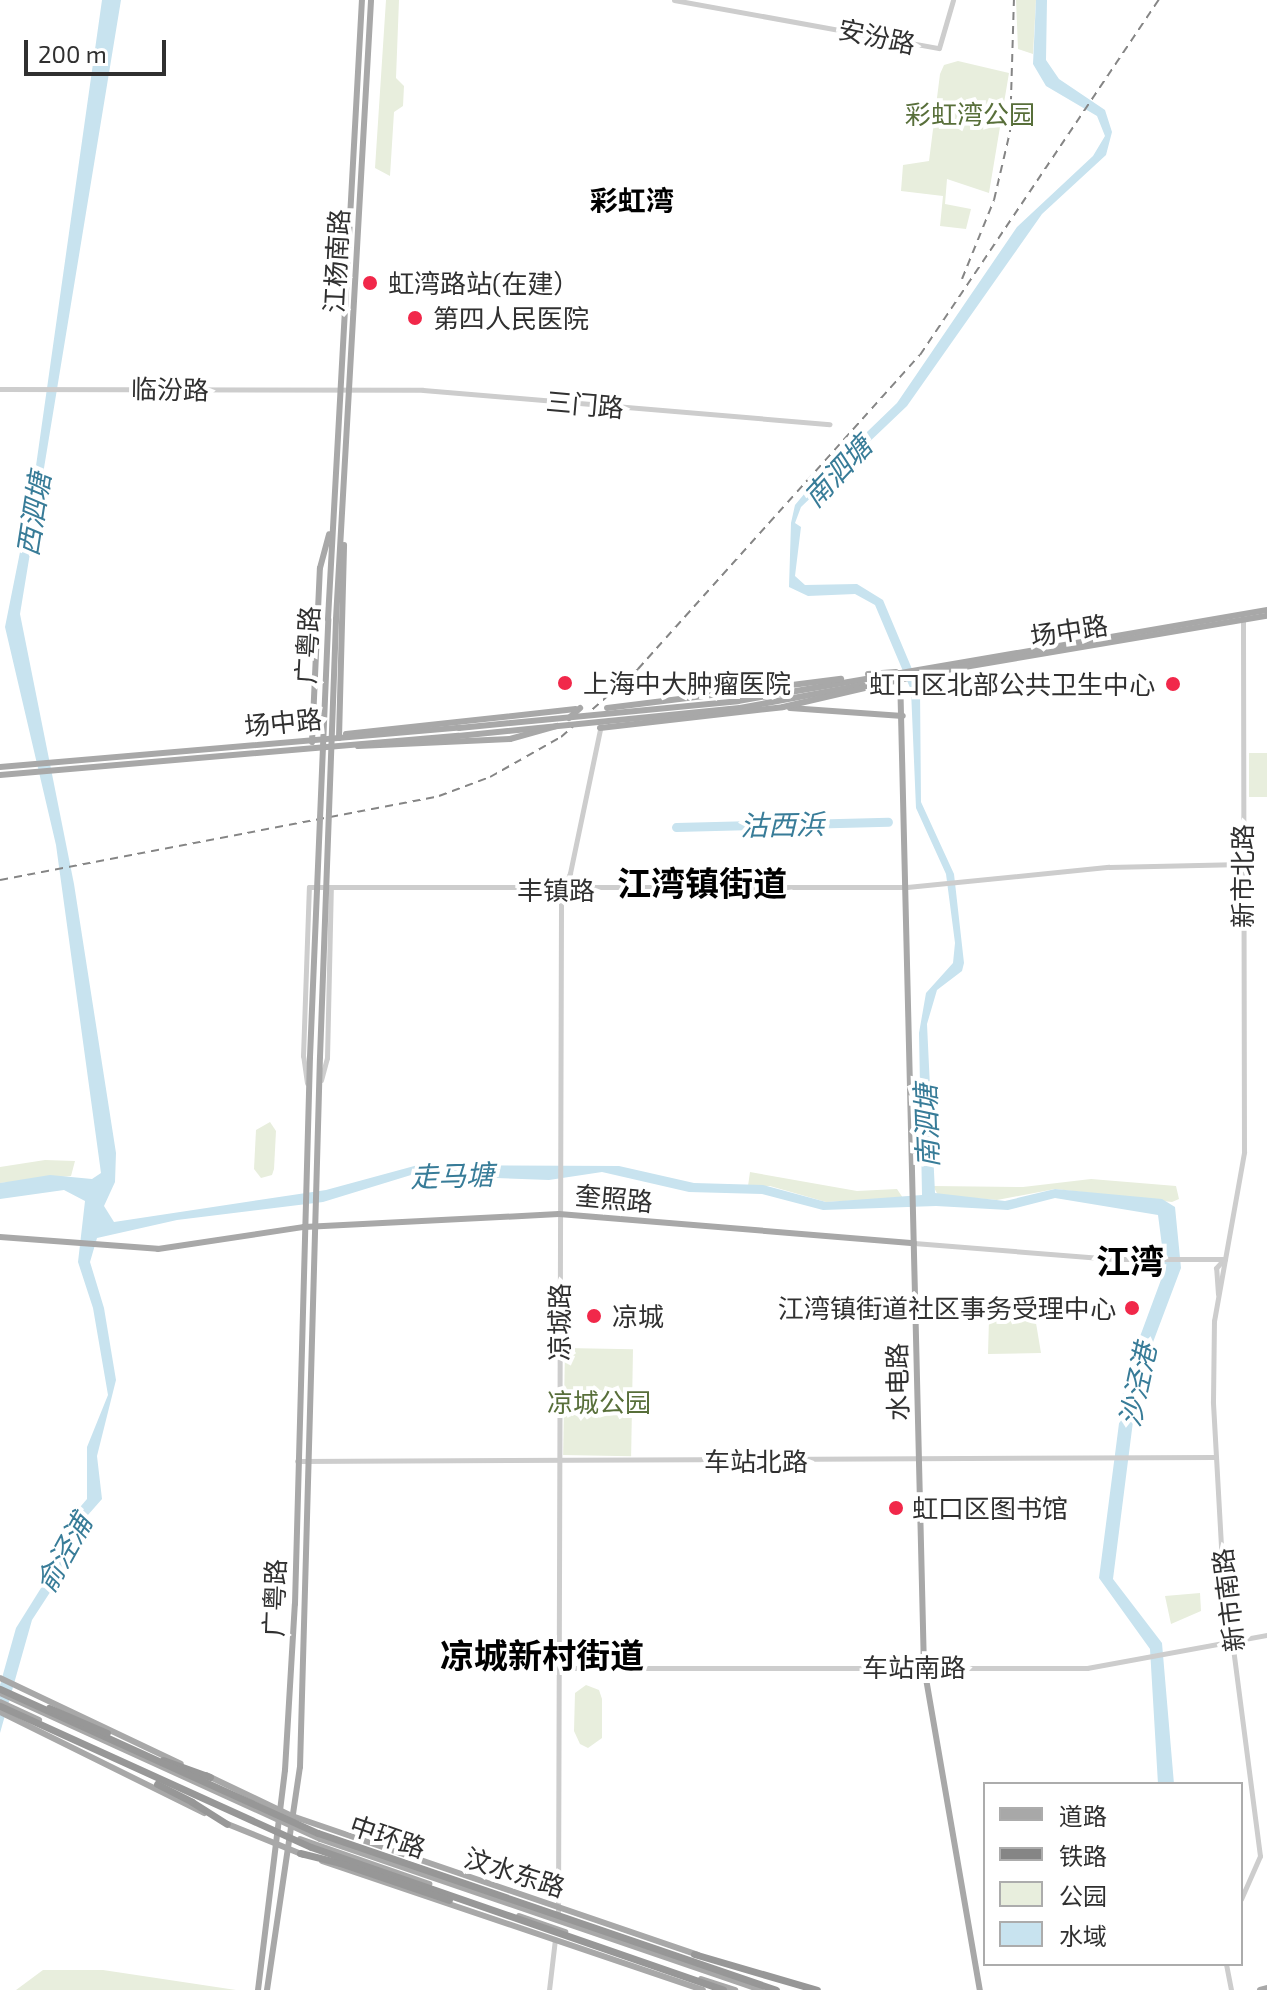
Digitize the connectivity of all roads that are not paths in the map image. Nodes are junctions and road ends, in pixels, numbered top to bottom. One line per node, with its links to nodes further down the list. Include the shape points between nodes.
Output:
1 (362, 0): 6 (main road, 江杨南路)
2 (371, 0): 7 (main road, 江杨南路)
3 (674, 0): 4 (street, 安汾路, via 939,48)
4 (953, 0)
5 (0, 389): 6 (street, 临汾路)
6 (340, 390): 7 (street, 三门路); 9 (main road, 江杨南路)
7 (349, 390): 8 (street, 三门路, via 423,390); 10 (main road, 江杨南路)
8 (830, 424)
9 (332, 523): 13 (main road, 广粤路); 23 (main road, 广粤路, via 320,568)
10 (341, 523): 13 (main road, 广粤路); 22 (main road, 广粤路)
11 (1267, 613): 12 (main road, 场中路)
12 (1243, 617): 14 (main road, 场中路); 28 (street, 新市北路)
13 (332, 619): 33 (main road, 广粤路, bridge); 34 (main road, 广粤路, bridge)
14 (904, 676): 15 (main road, 场中路); 16 (main road, 场中路); 18 (main road, 场中路, via 884,671); 19 (main road, 水电路)
15 (877, 685): 16 (main road, 场中路); 17 (main road, 场中路)
16 (739, 704): 21 (main road, 场中路, bridge)
17 (783, 707): 19 (main road); 20 (main road, 场中路)
18 (607, 708): 20 (street, 凉城路)
19 (903, 716): 30 (main road, 水电路)
20 (600, 728): 32 (street, 凉城路, via 570,873)
21 (459, 732): 22 (main road, 场中路); 24 (main road, 场中路)
22 (339, 736): 23 (main road, 场中路); 24 (main road, 广粤路); 24 (main road, 场中路, via 361,729 580,708 549,730 510,739)
23 (312, 739): 25 (main road, 广粤路); 26 (main road, 场中路)
24 (339, 745): 25 (main road, 场中路)
25 (312, 748): 27 (main road, 场中路)
26 (0, 767)
27 (0, 775)
28 (1243, 864): 30 (street, 丰镇路, via 1109,867); 35 (street, 新市北路)
29 (309, 887): 31 (street, 丰镇路); 33 (street, 广粤路, via 303,1056)
30 (907, 887): 32 (street, 丰镇路); 40 (main road, 水电路)
31 (331, 888): 32 (street, 丰镇路); 34 (street, 广粤路, via 327,1058)
32 (561, 891): 36 (street, 凉城路)
33 (309, 1092): 38 (main road, 广粤路)
34 (318, 1092): 37 (main road, 广粤路)
35 (1243, 1138): 41 (street, 新市南路)
36 (559, 1214): 37 (main road, 奎照路); 40 (main road, 奎照路); 45 (street, 凉城路)
37 (316, 1226): 38 (main road, 奎照路); 44 (main road, 广粤路)
38 (304, 1227): 39 (main road, 奎照路, via 158,1249); 43 (main road, 广粤路)
39 (0, 1237)
40 (914, 1243): 41 (street, 奎照路, via 1166,1260); 46 (main road, 水电路)
41 (1225, 1259): 42 (street, 新市南路, via 1218,1296)
42 (1215, 1457): 46 (street, 车站北路); 48 (street, 新市南路)
43 (297, 1461): 44 (street, 车站北路); 65 (main road, 广粤路, via 295,1604)
44 (307, 1461): 45 (street, 车站北路); 66 (main road, 广粤路, via 300,1767)
45 (558, 1461): 46 (street, 车站北路); 50 (street, 凉城路)
46 (919, 1461): 49 (main road, 水电路)
47 (1267, 1635): 48 (street, 车站南路)
48 (1232, 1641): 49 (street, 车站南路, via 1087,1668); 78 (street, 新市南路, via 1260,1856)
49 (924, 1667): 50 (street, 车站南路); 99 (main road, 水电路)
50 (558, 1668): 80 (street, 凉城路)
51 (1, 1678): 56 (main road)
52 (0, 1691): 53 (main road, 汶水东路, bridge); 54 (highway, 中环路, bridge)
53 (4, 1705): 55 (highway, 中环路, bridge); 57 (main road, 汶水东路); 58 (main road, 汶水东路)
54 (39, 1706): 60 (highway, bridge, via 58,1709); 96 (highway, 中环路, bridge, via 318,1833)
55 (13, 1715): 61 (main road, 汶水东路); 67 (highway, bridge); 82 (highway, 中环路, bridge, via 267,1830)
56 (104, 1727): 58 (main road); 60 (main road)
57 (90, 1744): 61 (main road); 63 (main road, 汶水东路)
58 (115, 1746): 59 (main road, 汶水东路)
59 (128, 1753): 60 (main road); 68 (main road, 汶水东路)
60 (155, 1754): 62 (highway)
61 (103, 1761): 64 (main road, 汶水东路)
62 (210, 1777): 65 (main road, 汶水东路)
63 (194, 1792): 64 (main road); 68 (main road, 汶水东路)
64 (174, 1798): 67 (main road, 汶水东路)
65 (281, 1811): 66 (main road, 汶水东路); 68 (main road, 广粤路)
66 (292, 1816): 69 (main road, 广粤路); 73 (main road, 汶水东路)
67 (227, 1824): 70 (main road, 汶水东路)
68 (279, 1826): 69 (main road, 汶水东路); 70 (main road, 广粤路)
69 (289, 1830): 71 (main road, 广粤路); 74 (main road, 汶水东路); 75 (main road, 汶水东路)
70 (276, 1844): 71 (main road, 汶水东路); 89 (main road, 广粤路)
71 (286, 1848): 72 (main road, 汶水东路); 90 (main road, 广粤路)
72 (300, 1853): 77 (main road, 汶水东路); 82 (highway, bridge)
73 (412, 1859): 75 (main road); 76 (main road, 汶水东路)
74 (363, 1861): 77 (main road); 79 (main road, 汶水东路)
75 (397, 1865): 79 (main road, 汶水东路)
76 (466, 1878): 79 (main road); 80 (main road, 汶水东路)
77 (388, 1885): 81 (main road, 汶水东路)
78 (1243, 1894)
79 (490, 1901): 81 (main road); 83 (main road, 汶水东路)
80 (558, 1906): 83 (street, 凉城路); 85 (main road, 汶水东路)
81 (454, 1908): 84 (main road, 汶水东路)
82 (513, 1917): 93 (highway, 中环路, bridge)
83 (557, 1925): 84 (street, 凉城路); 87 (main road, 汶水东路); 95 (main road, 汶水东路)
84 (555, 1941): 88 (main road, 汶水东路); 91 (street, 凉城路)
85 (694, 1954): 97 (main road, 汶水东路); 98 (highway)
86 (1226, 1966): 100 (street)
87 (703, 1980): 88 (main road); 94 (main road, 汶水东路)
88 (682, 1983): 92 (main road, 汶水东路)
89 (258, 1990)
90 (267, 1990)
91 (549, 1990)
92 (703, 1990)
93 (723, 1990)
94 (735, 1990)
95 (761, 1990)
96 (776, 1990)
97 (805, 1990)
98 (817, 1990)
99 (980, 1990)
100 (1231, 1990)

